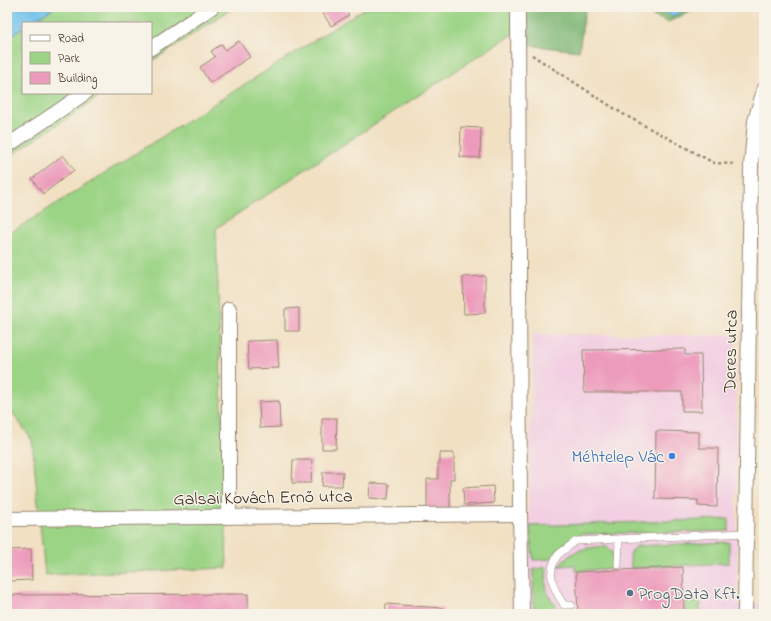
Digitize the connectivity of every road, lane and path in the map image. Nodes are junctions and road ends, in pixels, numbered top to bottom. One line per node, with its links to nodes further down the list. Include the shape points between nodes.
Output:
1 (212, 7): 3 (street)
2 (518, 7): 4 (street)
3 (152, 47)
4 (519, 48): 8 (path, via 623,114 714,163); 10 (street)
5 (764, 90): 13 (street, Deres utca, via 755,121 751,166)
6 (84, 94): 7 (street)
7 (7, 146)
8 (734, 164)
9 (229, 310): 11 (street)
10 (520, 514): 11 (street, Galsai Kovách Ernő utca); 17 (street)
11 (229, 517): 12 (street, Galsai Kovách Ernő utca)
12 (7, 519)
13 (746, 533): 14 (lane); 18 (street, Deres utca)
14 (619, 539): 15 (lane); 16 (lane, via 576,541 558,556 552,569 552,583 564,605)
15 (618, 565)
16 (571, 605)
17 (522, 614)
18 (744, 614)

